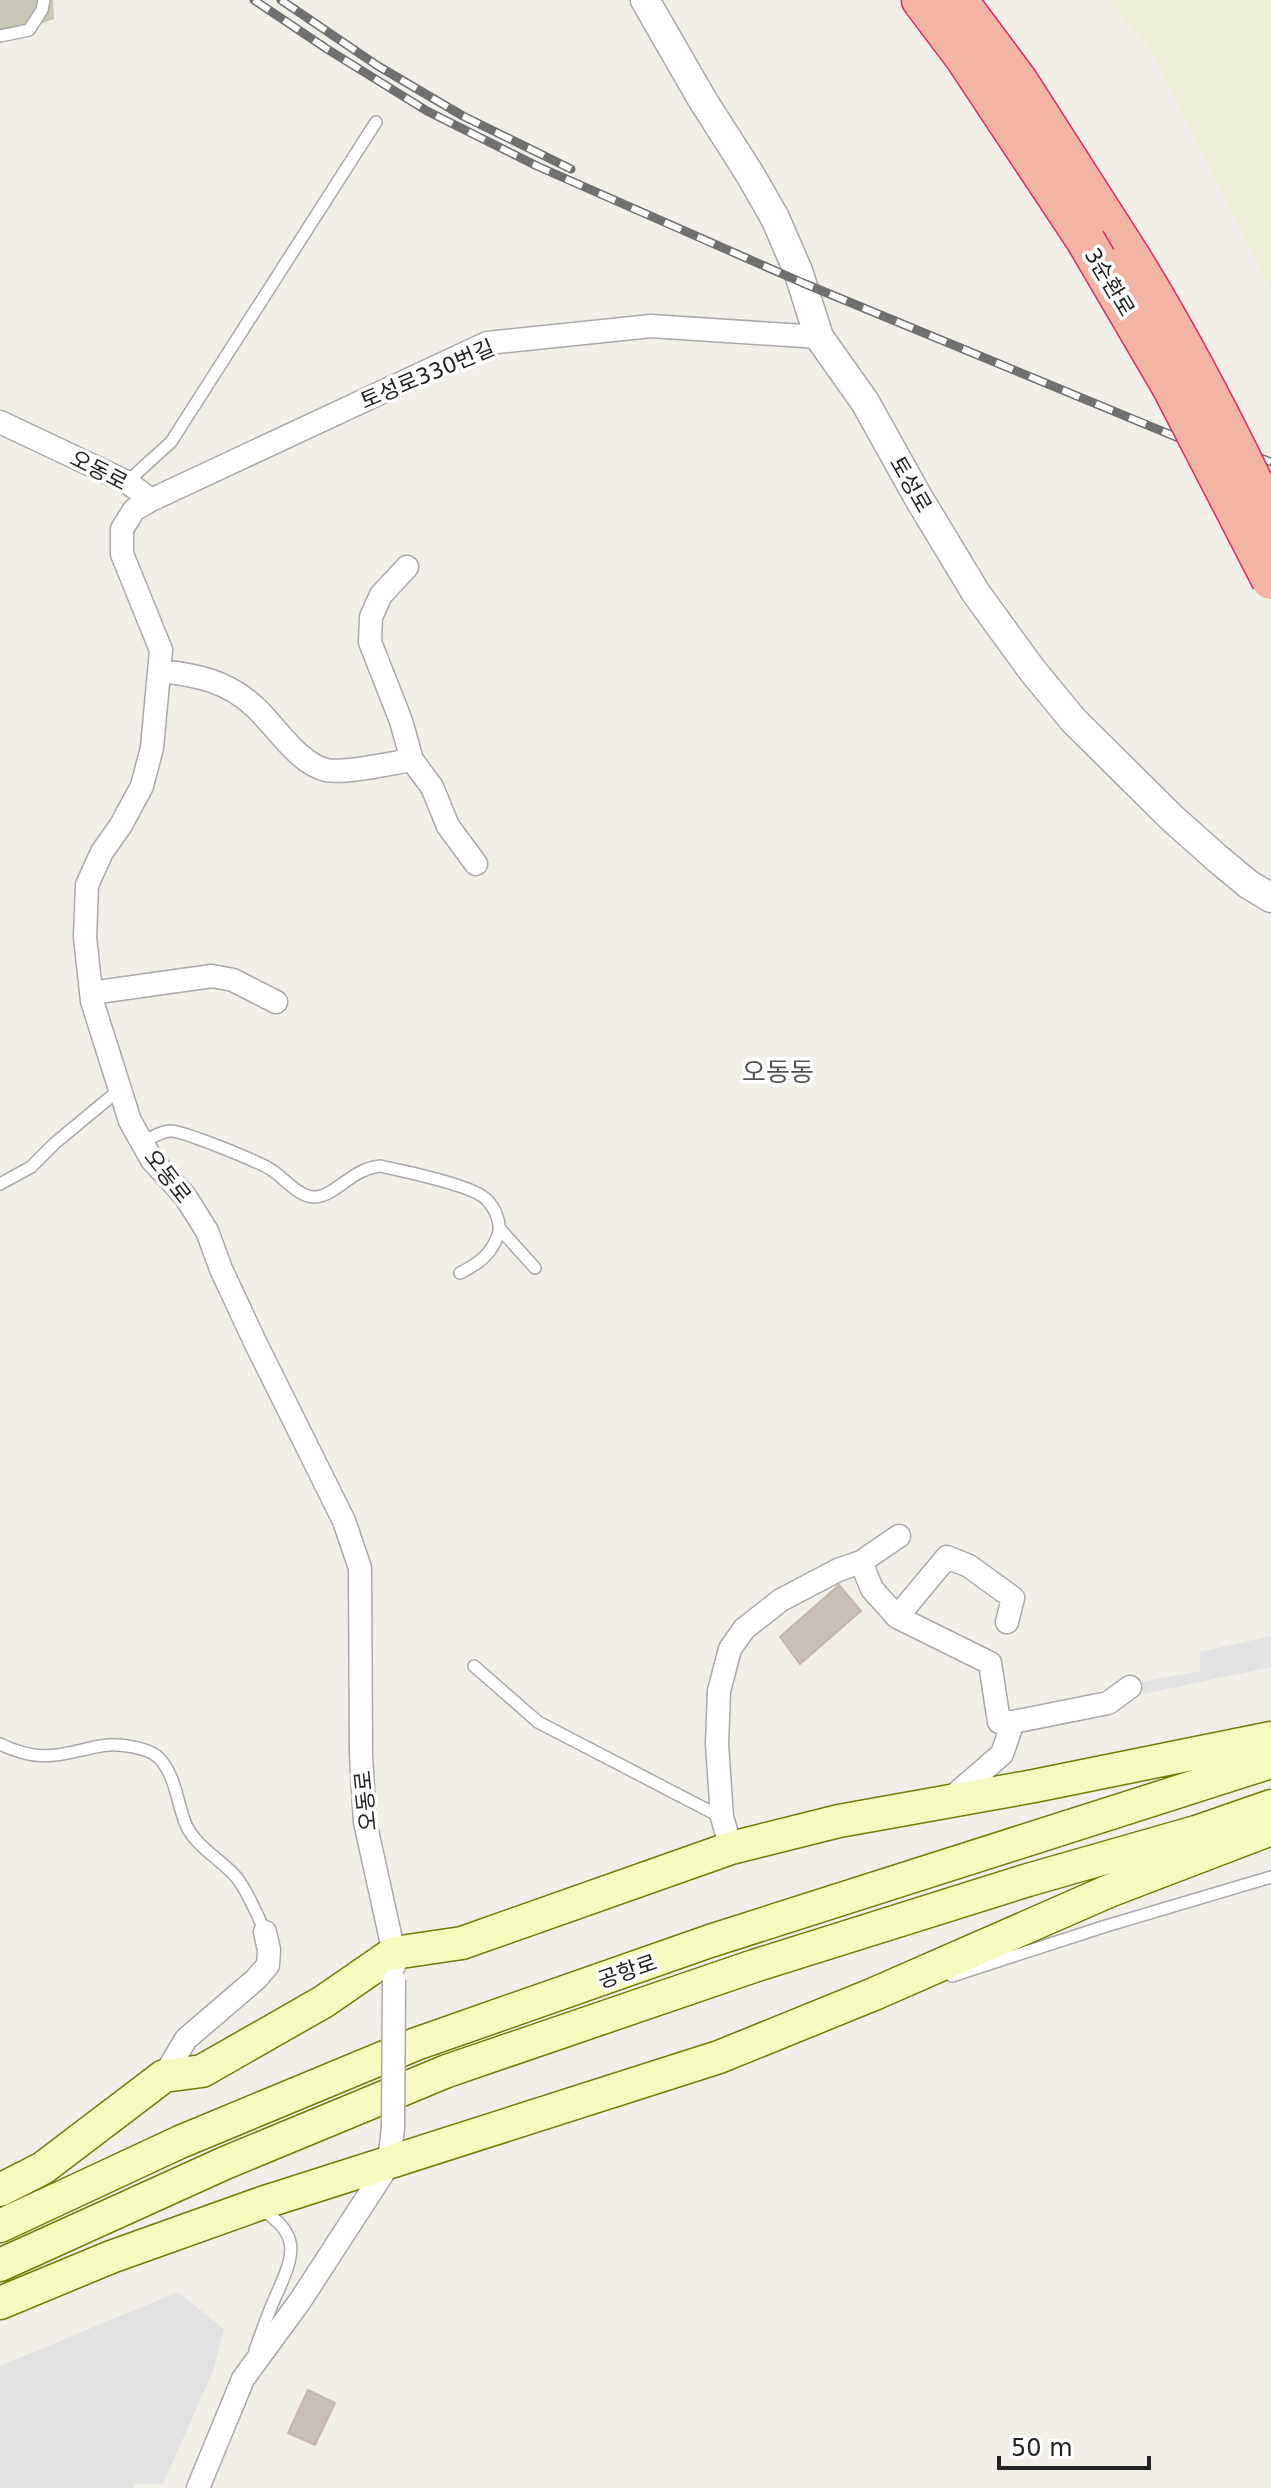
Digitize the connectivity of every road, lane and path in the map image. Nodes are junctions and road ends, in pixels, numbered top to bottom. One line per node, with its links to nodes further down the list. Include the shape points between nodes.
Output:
1 (44, 0): 5 (lane, via 29,30)
2 (645, 0): 7 (street, 토성로, via 775,218)
3 (921, 0): 13 (highway, 3순환로, bridge, via 1086,241 1172,388)
4 (958, 0): 11 (highway, 3순환로, bridge, via 1019,82 1131,257)
5 (0, 36)
6 (376, 122): 9 (lane, via 171,442)
7 (819, 337): 10 (street, 토성로330번길, via 651,326 487,343); 17 (street, 토성로, via 865,402 976,593 1032,670 1074,721 1172,818)
8 (0, 422): 9 (street, 오동로)
9 (127, 482): 10 (street, 오동로)
10 (151, 500): 14 (street, 오동로, via 134,510 122,529 122,554 161,650)
11 (1271, 519)
12 (407, 567): 15 (street, via 381,595 371,617 370,642)
13 (1271, 580)
14 (160, 671): 15 (street, via 199,675 233,691 294,750 327,770); 18 (street, 오동로, via 152,748 142,786 87,885)
15 (412, 760): 16 (street)
16 (476, 864)
17 (1271, 898)
18 (91, 993): 19 (street, via 212,976 233,980); 20 (street, 오동로)
19 (276, 1002)
20 (119, 1090): 21 (street, 오동로); 22 (lane, via 31,1167)
21 (142, 1143): 23 (lane, via 173,1130 246,1156 311,1198 325,1196 365,1168 403,1171 487,1199); 42 (street, 오동로, via 207,1231 255,1342 344,1521 360,1568 365,1822)
22 (0, 1184)
23 (500, 1229): 24 (lane); 25 (lane, via 480,1263)
24 (535, 1268)
25 (460, 1273)
26 (899, 1536): 27 (street)
27 (861, 1562): 28 (street, via 872,1589); 39 (street, via 781,1600 744,1629 730,1649 719,1691 717,1744)
28 (897, 1617): 29 (street, via 947,1557 1013,1598); 32 (street, via 990,1663 999,1722)
29 (1007, 1622)
30 (474, 1666): 39 (lane, via 538,1722)
31 (1130, 1687): 32 (street, via 1108,1703)
32 (1013, 1722): 36 (street, via 1002,1754)
33 (1271, 1738): 36 (main road)
34 (0, 1744): 41 (lane, via 37,1757 104,1744 157,1756 171,1779 186,1826 237,1878)
35 (1271, 1762): 48 (main road, 공항로, via 710,1941 416,2044 180,2142)
36 (948, 1802): 39 (main road, via 839,1821)
37 (1271, 1806): 49 (main road, 공항로, via 754,1966 461,2066 238,2157)
38 (1271, 1829): 43 (main road, via 1109,1891)
39 (726, 1832): 42 (main road, via 462,1943)
40 (1271, 1877): 43 (lane, via 950,1977)
41 (265, 1932): 44 (street, via 268,1965 186,2039)
42 (394, 1966): 44 (main road, via 202,2071); 45 (street, 오동로, bridge)
43 (874, 1994): 45 (main road, via 719,2057)
44 (164, 2076): 46 (main road, via 43,2168)
45 (389, 2164): 47 (main road); 51 (street)
46 (0, 2190)
47 (255, 2206): 50 (main road); 51 (lane, via 275,2218 291,2246 287,2274)
48 (0, 2226)
49 (0, 2265)
50 (0, 2303)
51 (243, 2379): 52 (street)
52 (198, 2488)

